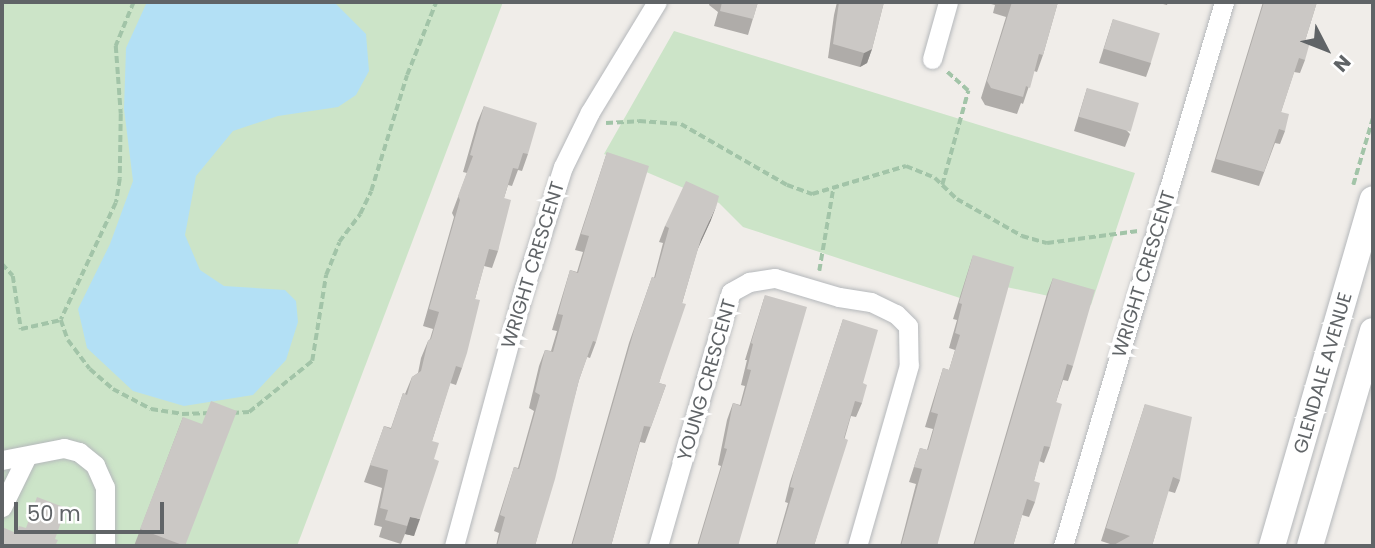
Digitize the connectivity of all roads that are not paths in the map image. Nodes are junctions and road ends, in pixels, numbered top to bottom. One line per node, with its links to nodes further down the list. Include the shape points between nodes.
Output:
1 (657, 2): 11 (street, WRIGHT CRESCENT, via 563,167 523,292)
2 (948, 2): 4 (street)
3 (1224, 2): 14 (street, WRIGHT CRESCENT)
4 (932, 59)
5 (1373, 199): 15 (main road, GLENDALE AVENUE)
6 (1373, 331): 16 (main road, GLENDALE AVENUE)
7 (26, 458): 8 (street); 9 (street); 10 (street, via 64,448 79,452 95,465 105,487)
8 (2, 460)
9 (2, 507)
10 (105, 546)
11 (454, 546)
12 (658, 546): 13 (street, YOUNG CRESCENT, via 731,292 749,282 775,278 871,302 896,314 908,326 909,366)
13 (857, 546)
14 (1063, 546)
15 (1272, 546)
16 (1310, 546)

